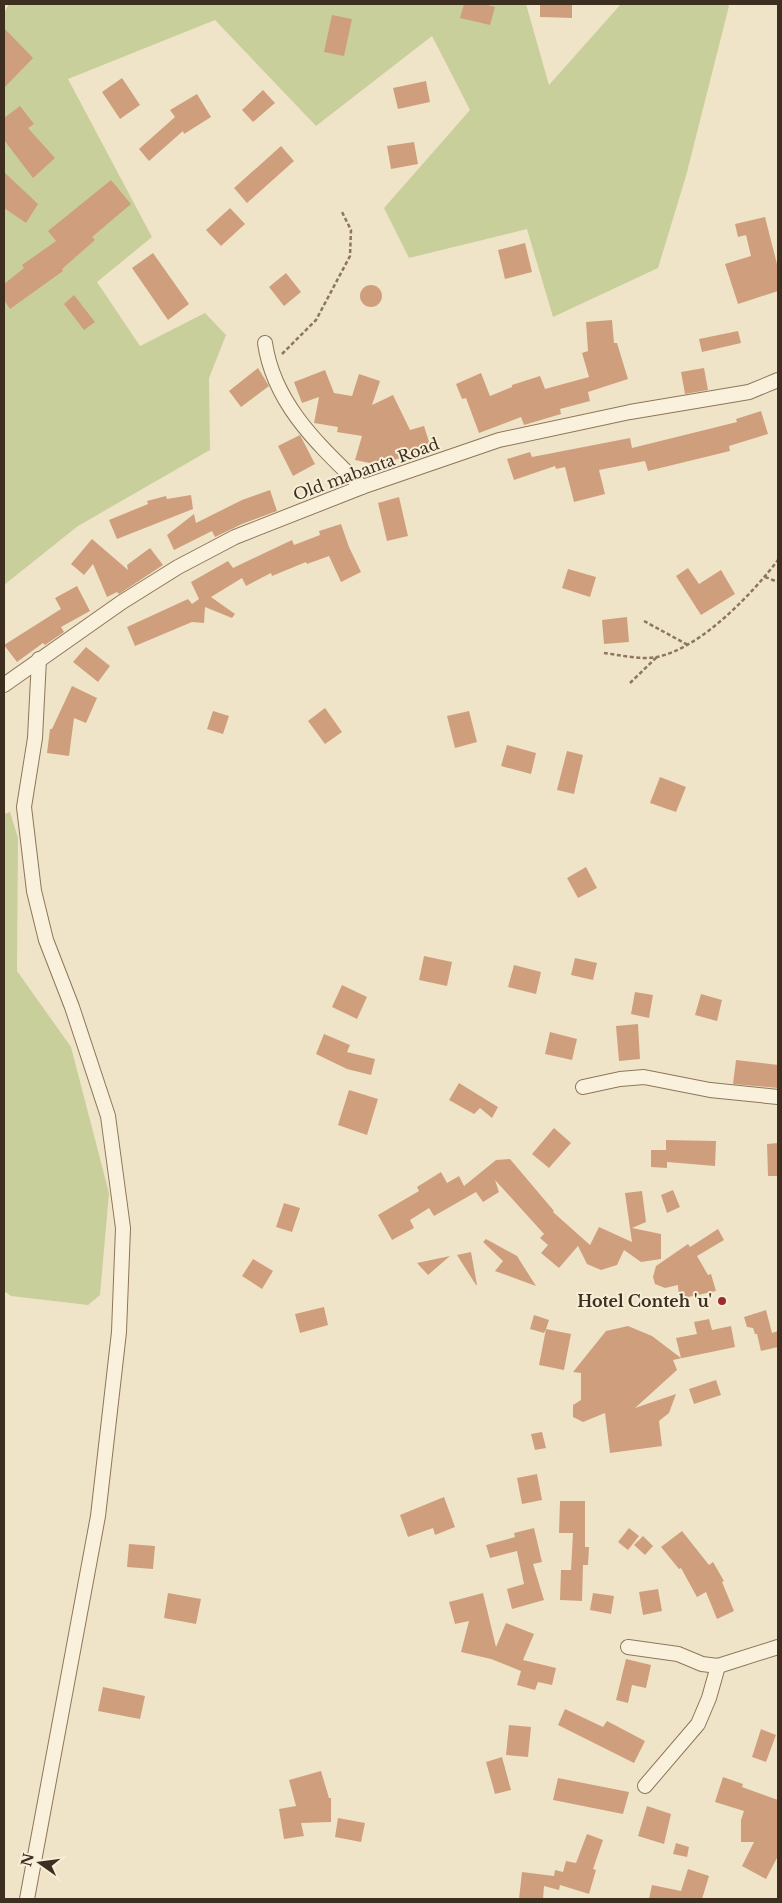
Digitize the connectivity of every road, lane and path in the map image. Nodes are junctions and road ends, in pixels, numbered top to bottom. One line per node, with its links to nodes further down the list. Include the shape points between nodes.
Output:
1 (342, 212): 3 (path, via 352,230 350,256 316,320)
2 (265, 343): 3 (street)
3 (270, 365): 5 (street, via 282,396 296,417)
4 (778, 380): 5 (street, Old mabanta Road, via 750,392 630,412 499,440)
5 (362, 488): 13 (street, Old mabanta Road, via 235,537 122,602)
6 (778, 560): 7 (path)
7 (765, 577): 8 (path); 10 (path, via 714,626)
8 (778, 582)
9 (644, 620): 10 (path)
10 (688, 645): 12 (path)
11 (604, 653): 12 (path)
12 (657, 657): 14 (path)
13 (39, 659): 15 (street, Old mabanta Road); 22 (street, via 35,738 24,807 34,891 46,940 108,1116 123,1228 119,1332 98,1516)
14 (630, 682)
15 (4, 685)
16 (583, 1087): 17 (street, via 644,1077 710,1090)
17 (778, 1097)
18 (778, 1647): 20 (street)
19 (628, 1648): 20 (street, via 678,1654 702,1664)
20 (718, 1666): 21 (street, via 698,1724)
21 (645, 1786)
22 (27, 1899)

